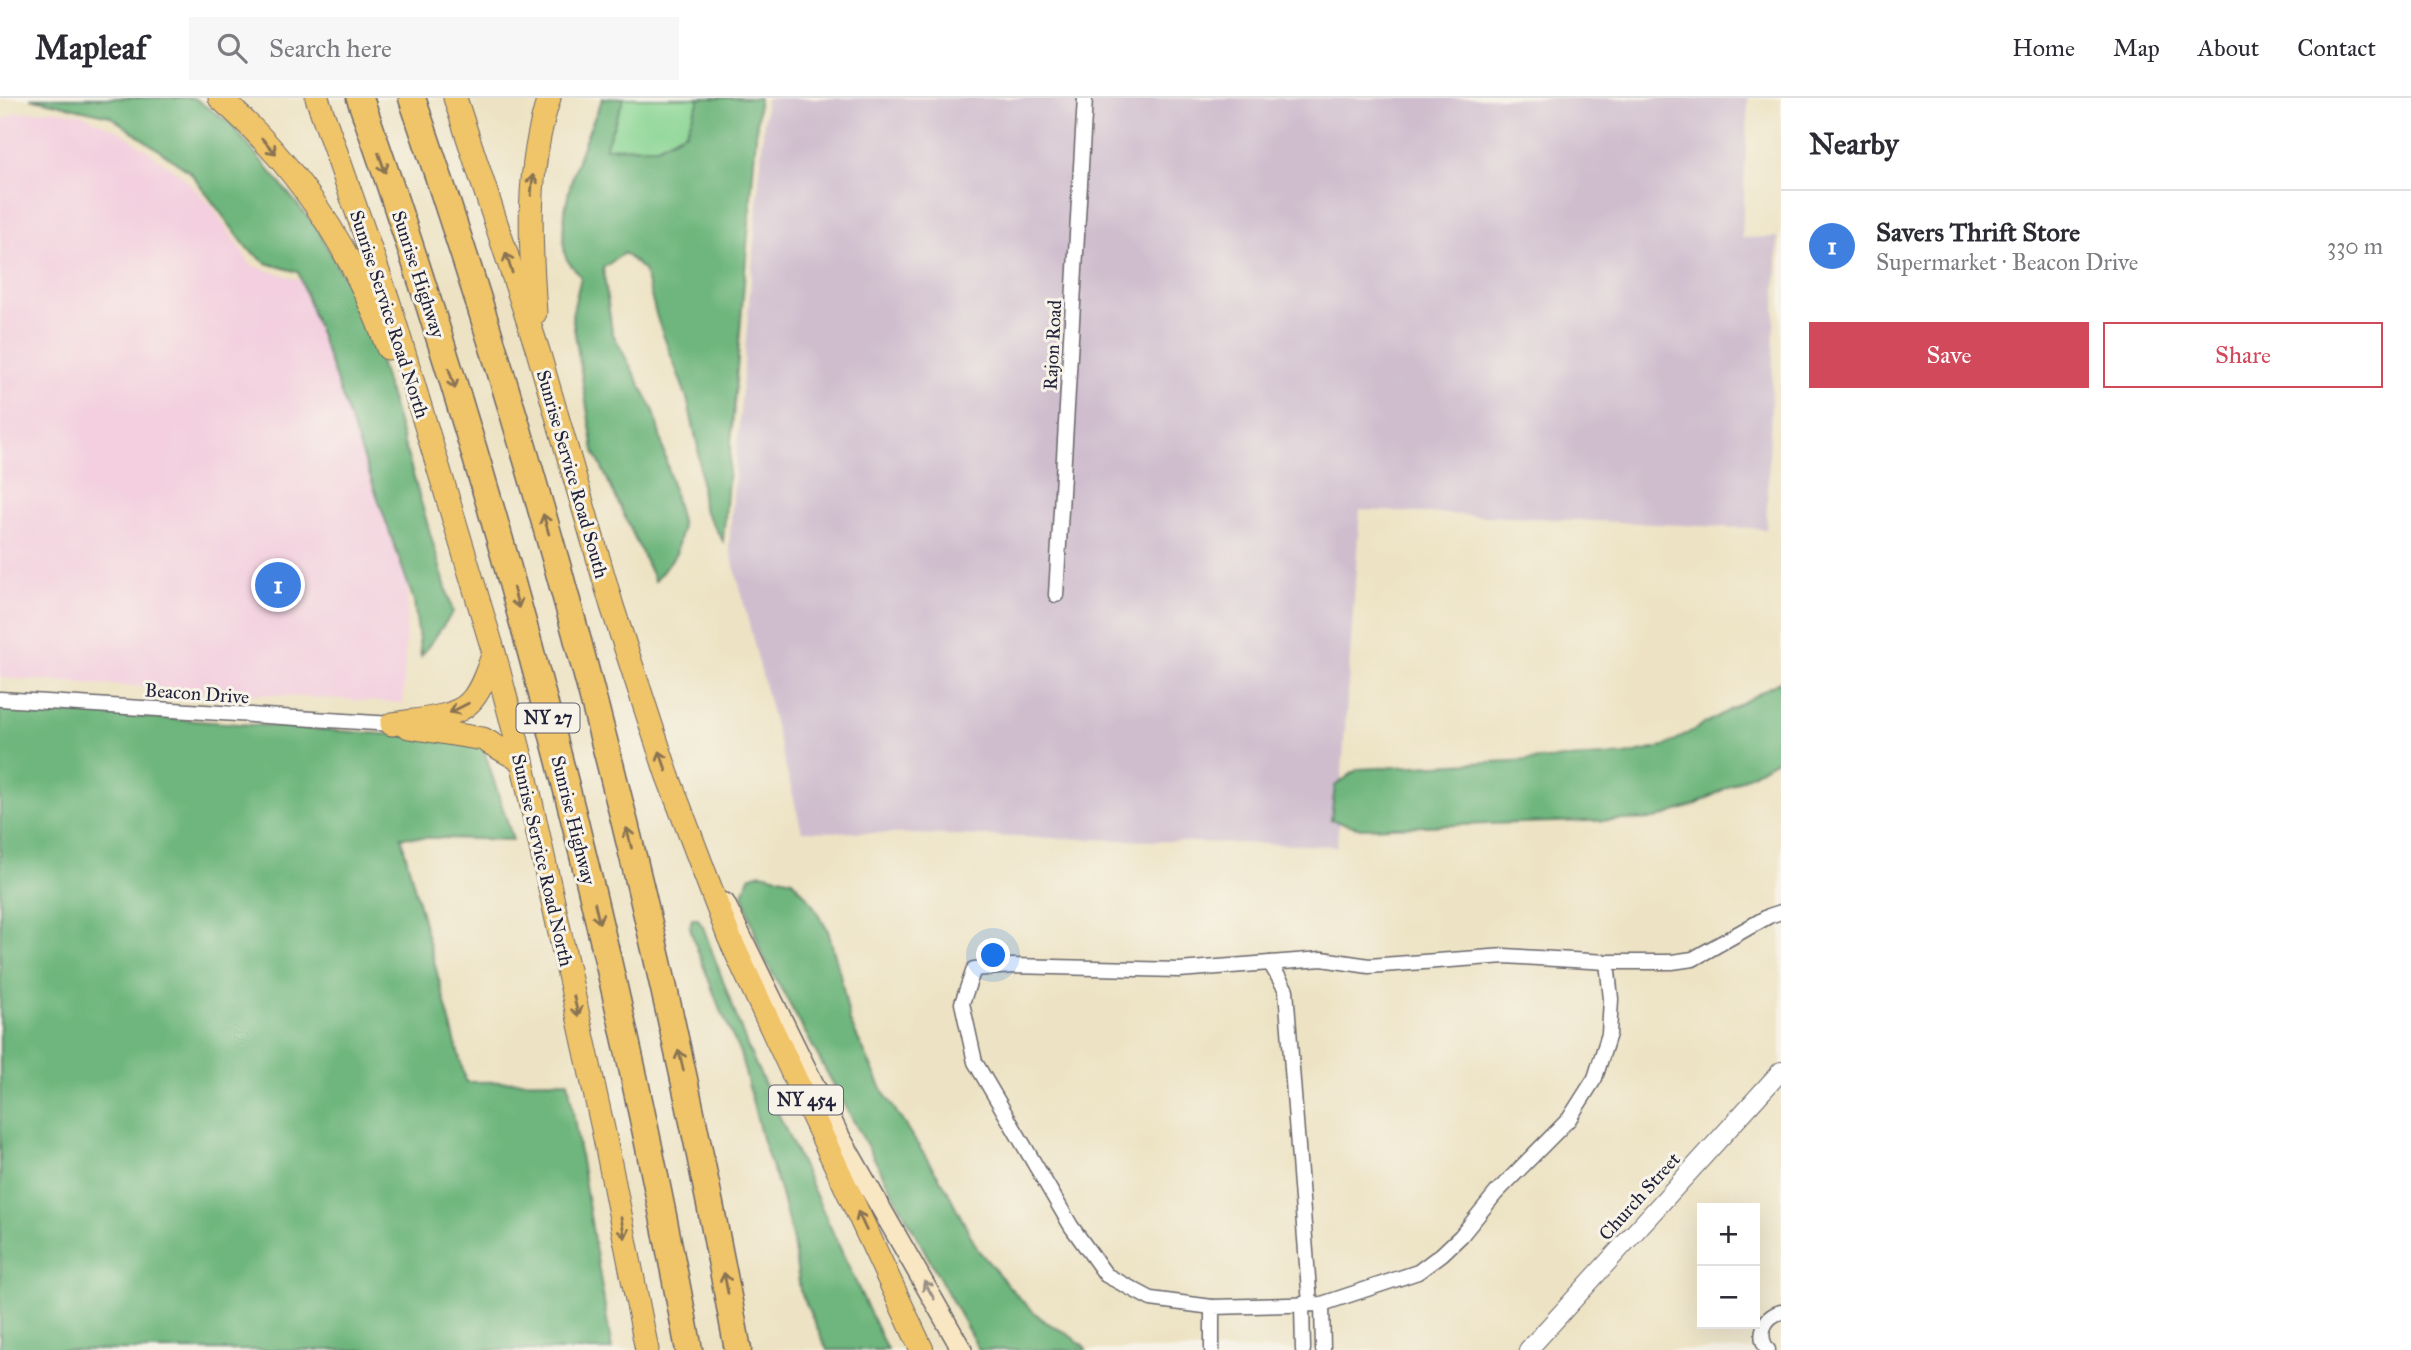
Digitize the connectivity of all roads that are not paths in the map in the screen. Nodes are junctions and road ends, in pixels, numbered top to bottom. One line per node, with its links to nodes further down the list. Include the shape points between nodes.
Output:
1 (220, 98): 9 (highway, one-way to 9, via 285,162 357,274 392,361 426,467)
2 (317, 98): 9 (highway, Sunrise Service Road North, via 389,303)
3 (360, 98): 24 (highway, Sunrise Highway / NY 27, one-way to 24, via 463,415 564,778 644,1121)
4 (412, 98): 25 (highway, NY 27, one-way to 4, via 686,1082 605,741 511,407)
5 (455, 98): 8 (highway, Sunrise Service Road South, one-way to 5)
6 (550, 98): 8 (highway, one-way to 6, via 530,208)
7 (1085, 98): 10 (street, Rajon Road)
8 (538, 351): 15 (highway, Sunrise Service Road South, one-way to 8, via 638,688)
9 (464, 550): 11 (highway, Sunrise Service Road North)
10 (1056, 595)
11 (494, 653): 13 (highway, one-way to 13, via 476,695 463,708); 14 (highway, Sunrise Service Road North)
12 (0, 699): 13 (street, Beacon Drive)
13 (392, 724): 14 (highway, via 484,739)
14 (522, 761): 23 (highway, Sunrise Service Road North, one-way to 23, via 605,1138)
15 (696, 848): 26 (highway, NY 454, one-way to 15, via 729,937); 27 (main road, one-way to 15, via 838,1133)
16 (1781, 912): 17 (street, via 1693,959)
17 (1607, 962): 18 (street, via 1505,956 1368,966 1322,959); 20 (street, via 1609,1034 1595,1078 1569,1119 1461,1236 1418,1272)
18 (1270, 963): 20 (street, via 1286,990); 21 (street, via 1179,970 974,969 962,1003 975,1062 1071,1226 1106,1275 1151,1299)
19 (1781, 1071): 31 (street, Church Street)
20 (1311, 1304): 21 (street); 29 (street); 30 (street)
21 (1212, 1307): 28 (street)
22 (1781, 1312): 32 (street, via 1763,1327)
23 (646, 1350)
24 (689, 1350)
25 (738, 1350)
26 (922, 1350)
27 (962, 1350)
28 (1212, 1350)
29 (1303, 1350)
30 (1323, 1350)
31 (1528, 1350)
32 (1768, 1350)

